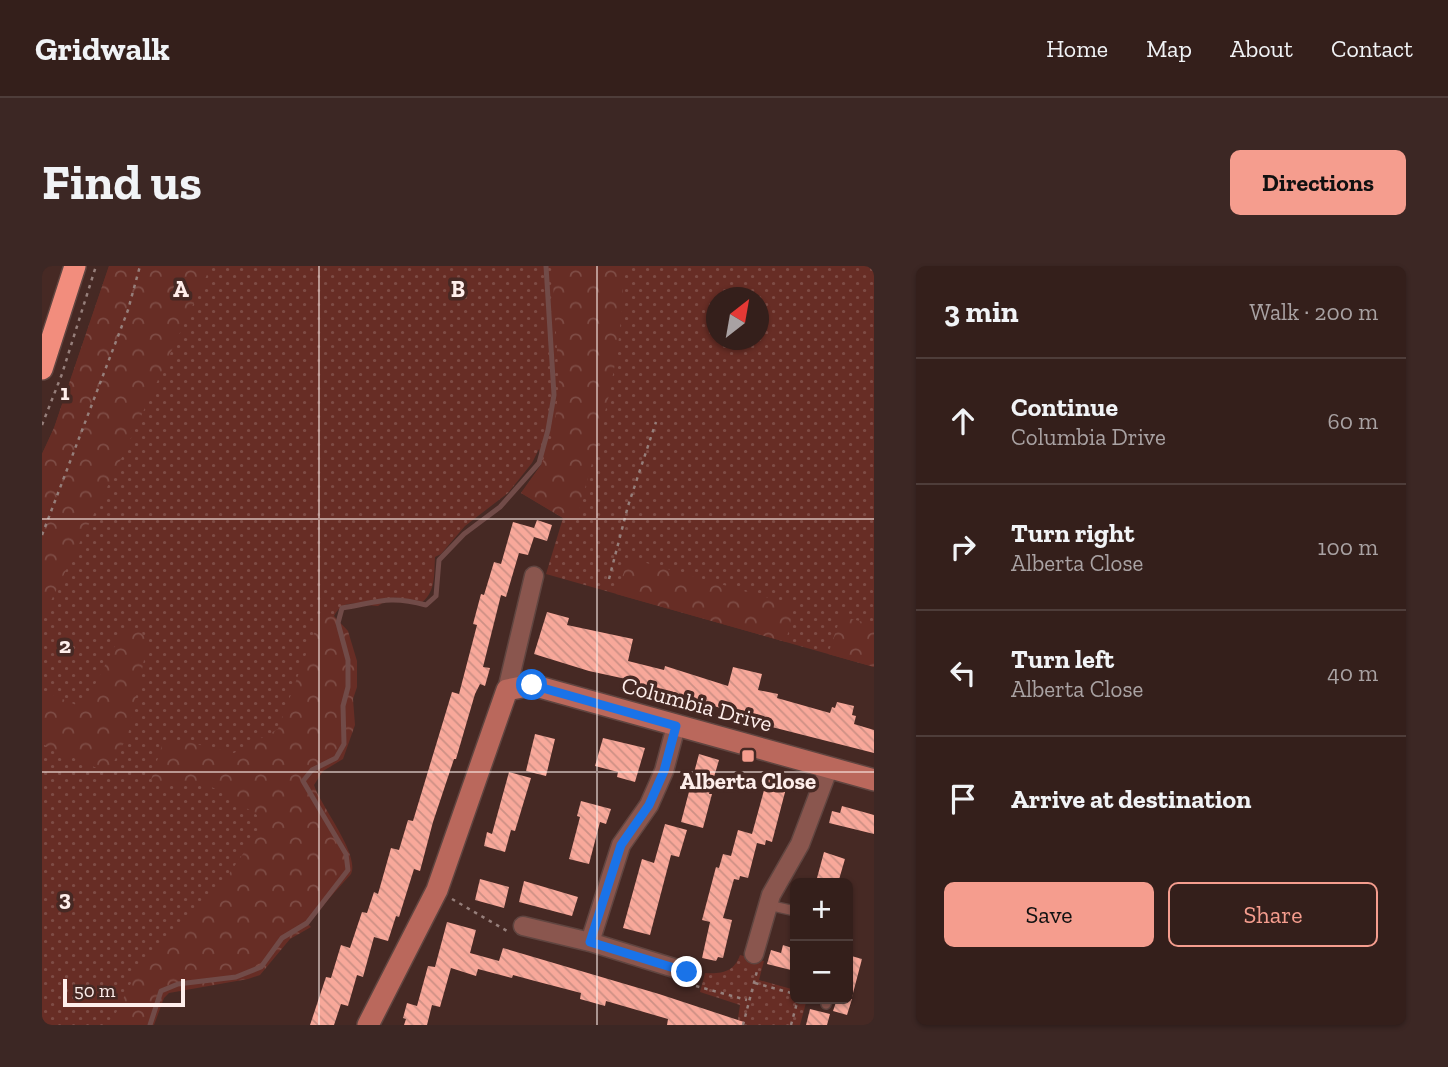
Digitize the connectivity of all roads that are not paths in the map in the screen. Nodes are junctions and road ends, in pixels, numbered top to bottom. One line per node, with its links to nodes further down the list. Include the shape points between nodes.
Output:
1 (75, 266): 2 (highway)
2 (42, 369)
3 (534, 576): 4 (street, via 538,596)
4 (506, 690): 5 (street, Columbia Drive, via 532,685); 14 (street, via 437,890)
5 (676, 726): 6 (street, Columbia Drive); 11 (street, via 649,805 621,845)
6 (829, 767): 7 (street, Columbia Drive); 8 (street, via 800,844)
7 (874, 780)
8 (768, 905): 9 (lane); 12 (street)
9 (790, 910)
10 (523, 926): 11 (street)
11 (590, 942): 13 (street)
12 (756, 959)
13 (687, 972)
14 (368, 1025)

